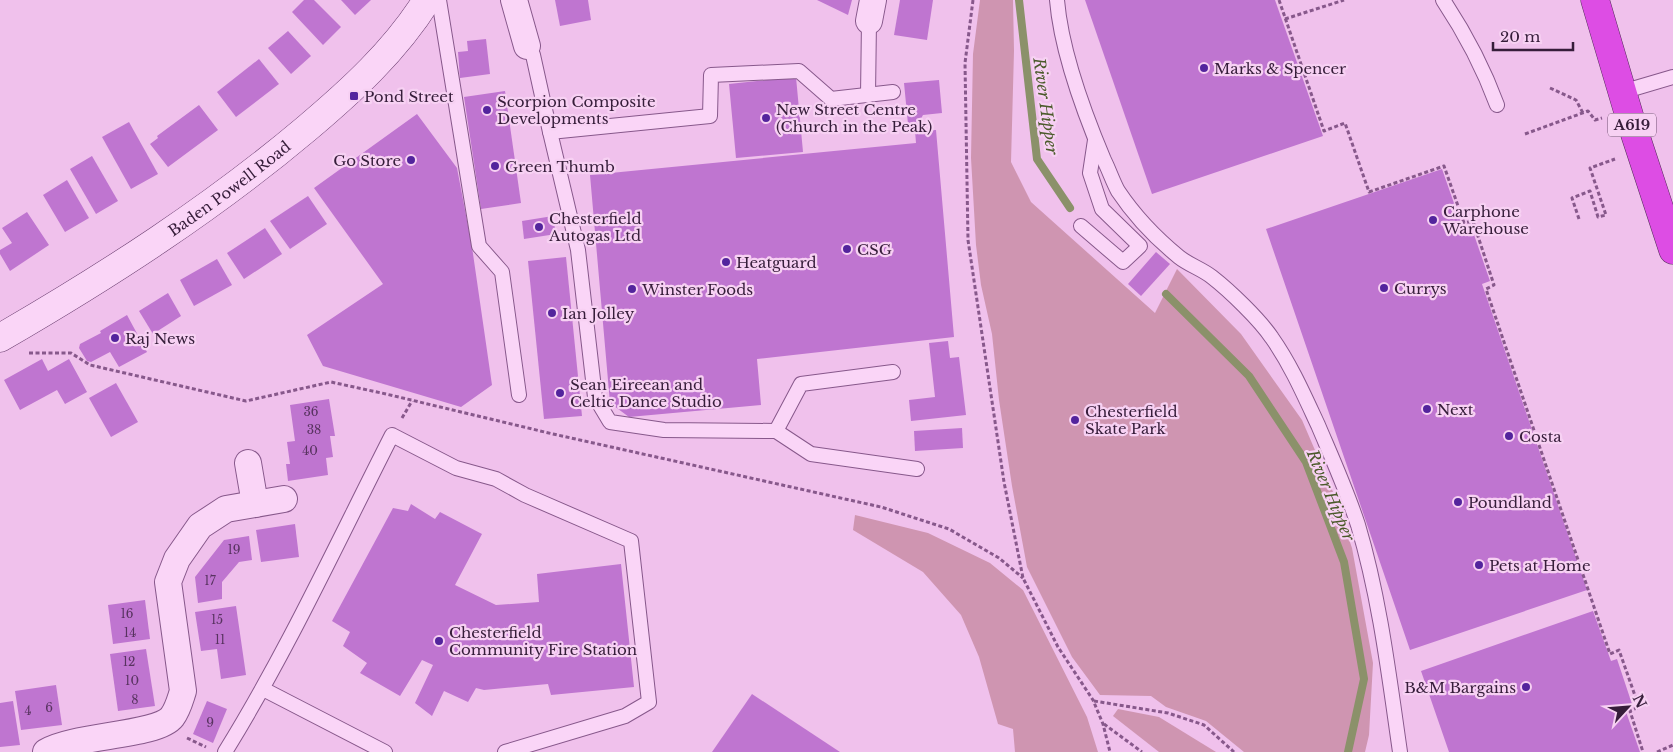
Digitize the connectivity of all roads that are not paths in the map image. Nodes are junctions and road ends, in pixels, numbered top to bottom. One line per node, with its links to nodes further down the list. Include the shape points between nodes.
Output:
1 (427, 0): 18 (street, Baden Powell Road, via 388,52 338,102 218,200 149,247)
2 (439, 0): 20 (lane, via 479,246 502,272)
3 (514, 0): 8 (street)
4 (1057, 0): 15 (lane, via 1074,76)
5 (1443, 0): 13 (lane, via 1462,27)
6 (1595, 0): 11 (highway, A619)
7 (871, 10): 12 (lane)
8 (527, 46): 14 (lane, via 533,55)
9 (1673, 77): 11 (lane)
10 (893, 92): 12 (lane)
11 (1622, 92): 17 (highway, A619)
12 (868, 95): 14 (lane, via 831,99 799,71 711,75 710,116)
13 (1497, 105)
14 (550, 132): 21 (lane, via 578,250 595,397 610,422 664,430)
15 (1095, 139): 16 (lane, via 1090,173 1102,209 1140,246 1123,262); 31 (lane, via 1118,190 1134,213 1180,258 1211,276 1252,315 1271,336 1290,366 1334,462 1357,523 1383,634)
16 (1081, 226)
17 (1673, 250)
18 (0, 338)
19 (893, 372): 21 (lane, via 801,384)
20 (519, 395)
21 (776, 430): 23 (lane, via 812,454)
22 (248, 463): 25 (street)
23 (917, 469)
24 (284, 499): 25 (street)
25 (255, 504): 27 (street, via 226,509 200,526 177,559 168,582 183,691 171,718 159,726 71,742)
26 (263, 688): 28 (lane); 29 (lane); 30 (lane, via 392,435 456,468 496,479 630,541 649,702 626,716)
27 (46, 752)
28 (225, 752)
29 (385, 752)
30 (505, 752)
31 (1400, 752)

